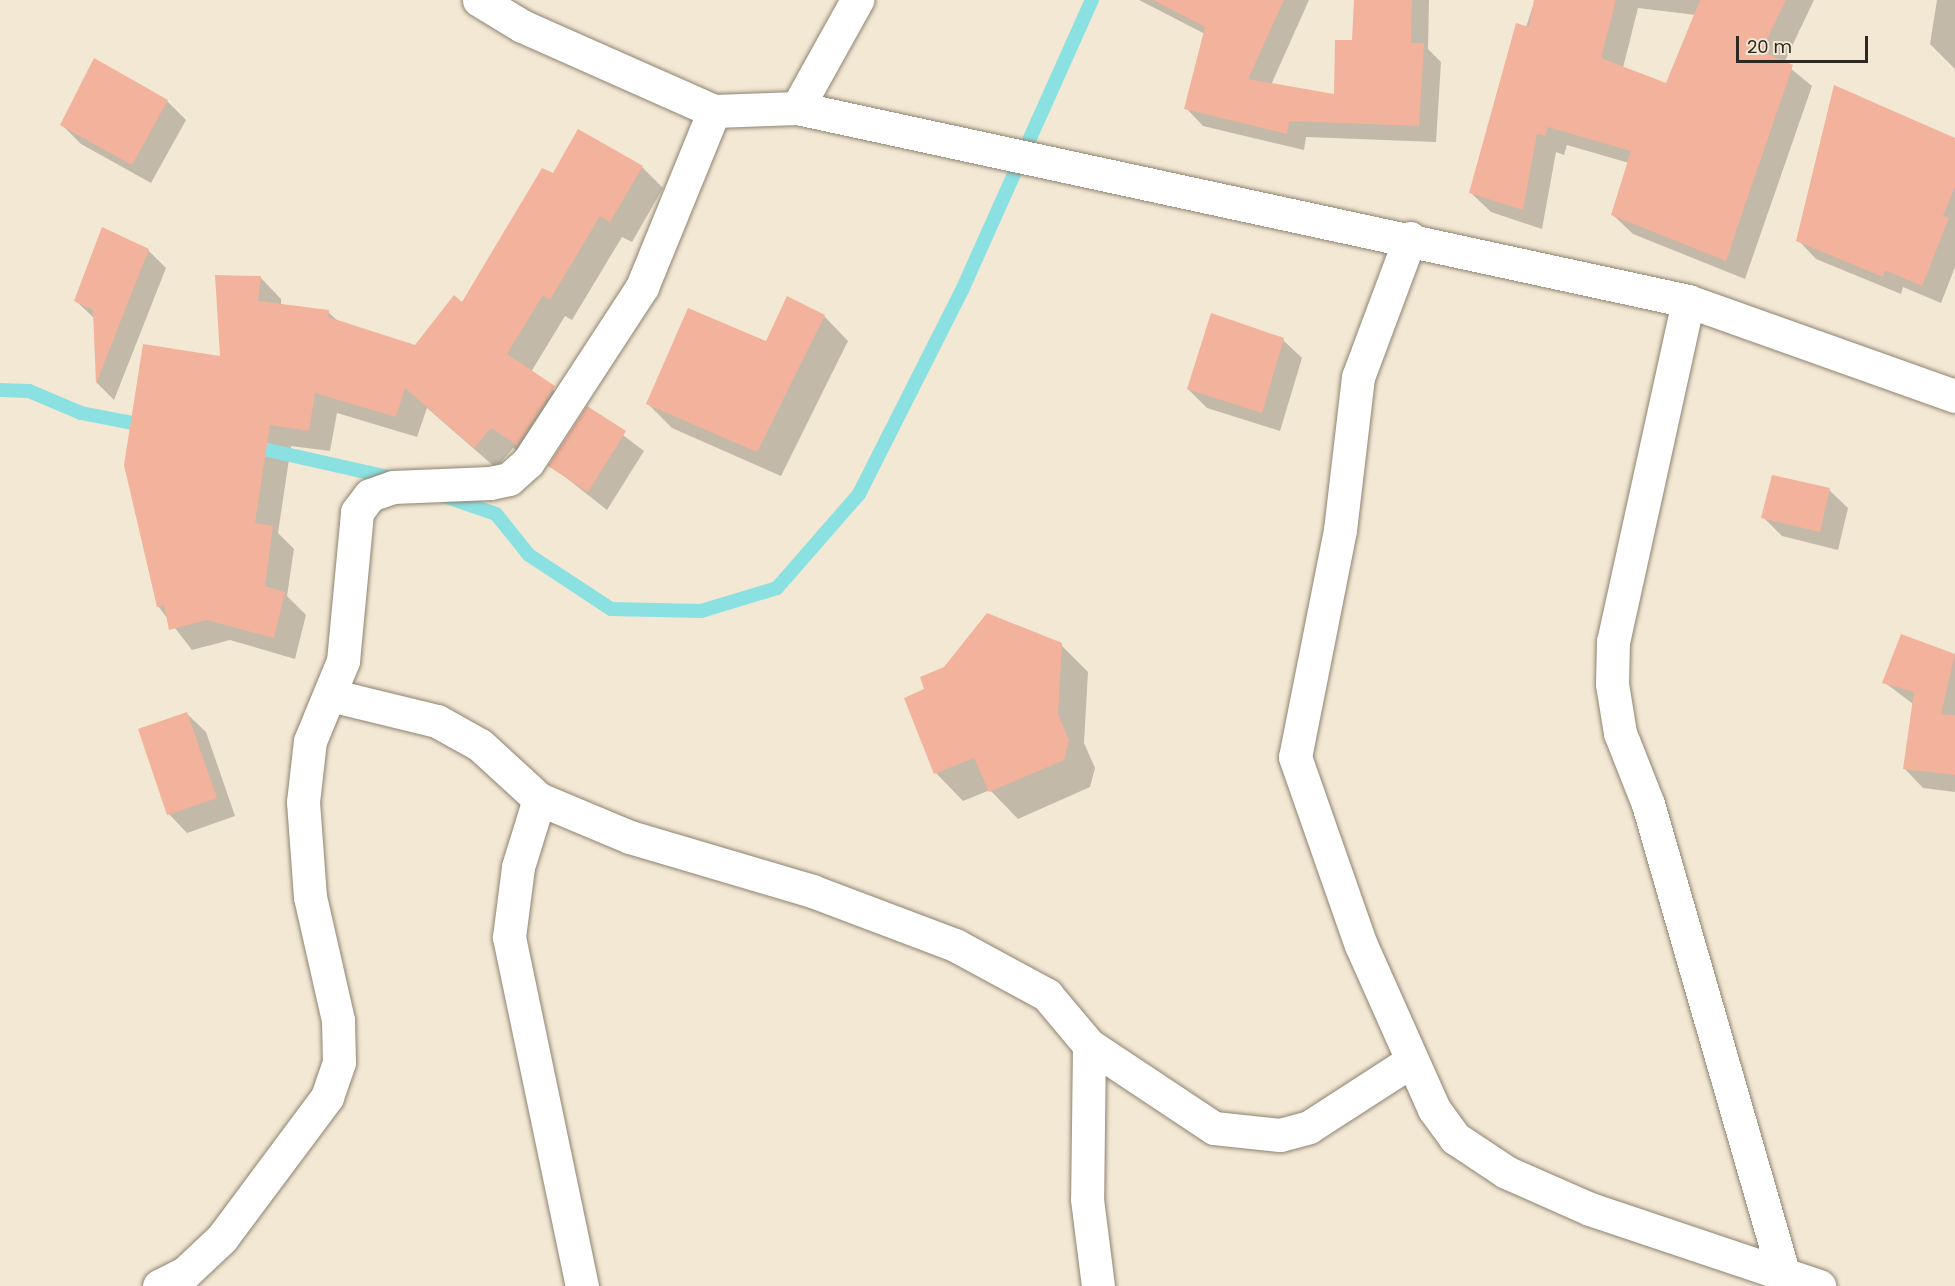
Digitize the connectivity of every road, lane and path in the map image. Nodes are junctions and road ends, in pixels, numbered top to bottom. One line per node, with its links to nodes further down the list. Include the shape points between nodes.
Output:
1 (478, 0): 4 (street, via 522,26)
2 (856, 0): 3 (street)
3 (797, 108): 4 (street); 5 (street)
4 (714, 111): 8 (street, via 642,287 528,462 509,479 490,483 393,487 370,495 357,512 344,661)
5 (1410, 238): 6 (street); 11 (street, via 1358,377 1340,530 1295,757 1361,945)
6 (1688, 301): 7 (street); 12 (street, via 1613,641 1612,684 1620,734 1648,804)
7 (1955, 396)
8 (330, 695): 9 (street, via 437,721 480,745); 13 (street, via 310,741 303,802 310,897 338,1020 339,1062 327,1097 222,1238 185,1273)
9 (539, 799): 10 (street, via 630,837 812,891 955,945 1047,995); 14 (street, via 518,867 509,937)
10 (1089, 1045): 11 (street, via 1214,1128 1247,1134 1280,1135 1309,1127); 15 (street, via 1087,1199)
11 (1411, 1061): 12 (street, via 1455,1138 1506,1172 1590,1209)
12 (1784, 1281): 16 (street)
13 (159, 1286)
14 (582, 1286)
15 (1098, 1286)
16 (1819, 1286)

